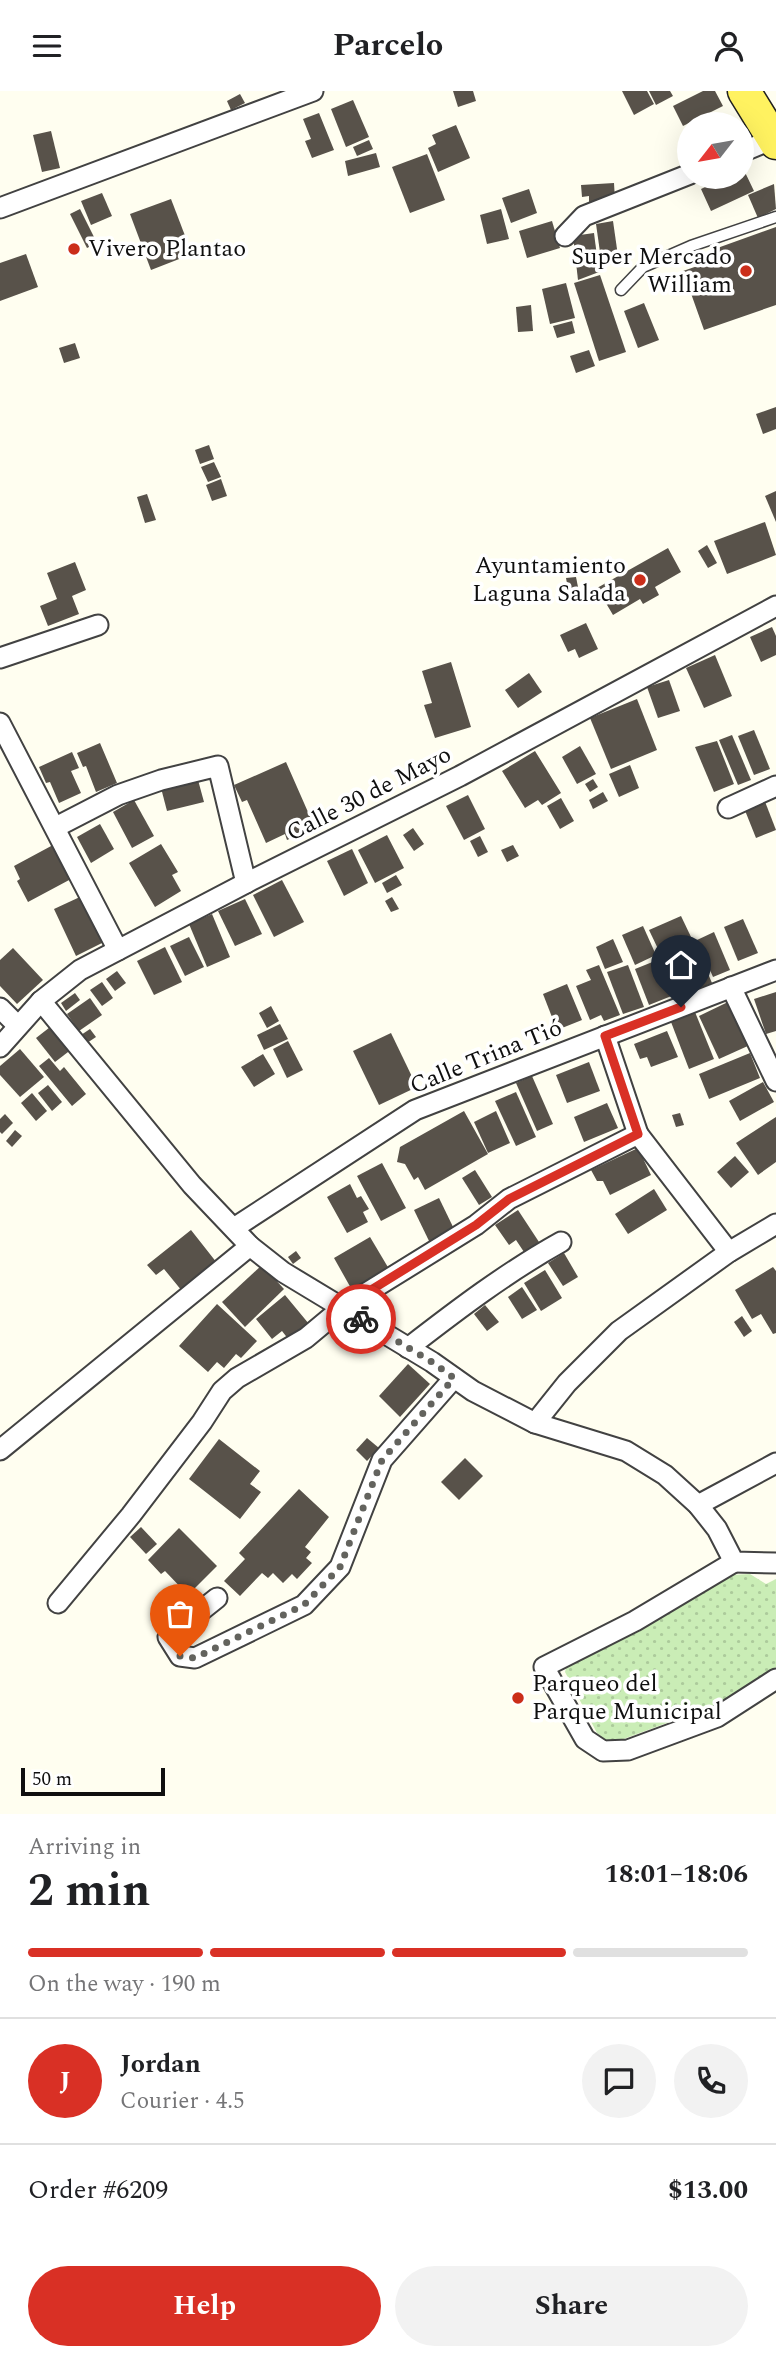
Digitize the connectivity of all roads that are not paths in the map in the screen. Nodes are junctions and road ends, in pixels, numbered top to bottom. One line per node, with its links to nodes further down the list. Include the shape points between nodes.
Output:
1 (313, 91): 6 (street)
2 (744, 91): 3 (main road)
3 (772, 130): 4 (street)
4 (754, 143)
5 (677, 179): 8 (street, via 584,216)
6 (0, 208)
7 (776, 217): 9 (lane, via 643,267)
8 (565, 236)
9 (621, 290)
10 (776, 606): 17 (street, Calle 30 de Mayo, via 460,776)
11 (98, 625): 12 (street)
12 (0, 658)
13 (0, 723): 16 (street)
14 (776, 786): 15 (street)
15 (728, 808)
16 (56, 827): 17 (street, via 118,795 218,767); 18 (street)
17 (246, 883): 18 (street, Calle 30 de Mayo)
18 (118, 950): 21 (street, Calle 30 de Mayo, via 80,970)
19 (776, 970): 20 (street, Calle Trina Tió)
20 (732, 987): 24 (street, Calle Trina Tió); 26 (street)
21 (41, 1001): 23 (street, Calle 30 de Mayo); 29 (street, via 192,1185)
22 (0, 1008): 23 (street)
23 (19, 1026): 25 (street, Calle 30 de Mayo)
24 (605, 1036): 27 (street); 29 (street, Calle Trina Tió, via 415,1110)
25 (0, 1047)
26 (776, 1081)
27 (638, 1134): 32 (street); 33 (street, via 509,1199 476,1225)
28 (776, 1224): 32 (street)
29 (234, 1228): 31 (street)
30 (561, 1242): 34 (street)
31 (250, 1246): 33 (street); 37 (street)
32 (729, 1252): 36 (street, via 619,1331)
33 (342, 1308): 34 (street); 43 (street, via 306,1338 222,1391 139,1505)
34 (408, 1348): 35 (street)
35 (454, 1378): 36 (street); 42 (street, via 382,1460 340,1567 304,1605 195,1658 180,1656 168,1637)
36 (535, 1423): 39 (street, via 626,1451 665,1475)
37 (0, 1450)
38 (776, 1463): 39 (street)
39 (698, 1505): 40 (street)
40 (734, 1562): 41 (street); 44 (street, via 635,1621 544,1667 584,1739 603,1751 628,1750 717,1717)
41 (776, 1563)
42 (217, 1598)
43 (58, 1603)
44 (776, 1679)

